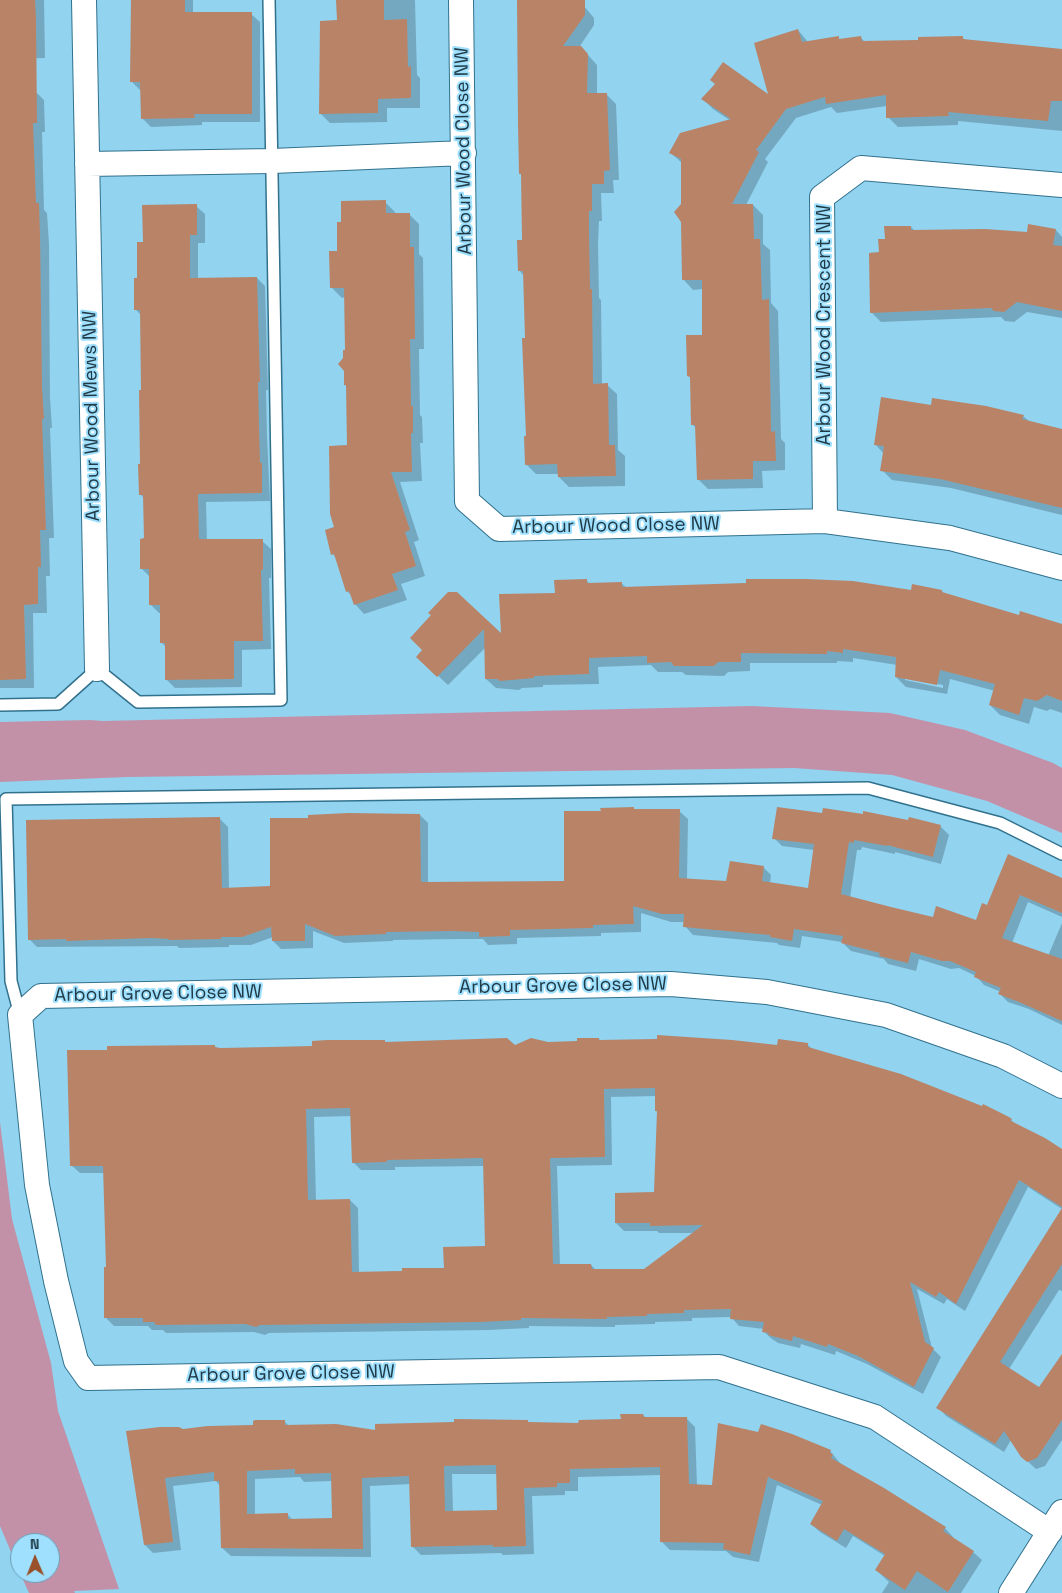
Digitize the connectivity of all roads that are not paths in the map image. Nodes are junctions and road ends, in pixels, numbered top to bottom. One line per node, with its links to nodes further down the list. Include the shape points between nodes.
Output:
1 (84, 0): 6 (street, Arbour Wood Mews NW)
2 (269, 0): 5 (lane)
3 (462, 0): 4 (street, Arbour Wood Close NW)
4 (464, 153): 5 (street); 8 (street, Arbour Wood Close NW, via 467,502 499,529)
5 (272, 160): 6 (street); 10 (lane, via 282,700 138,702)
6 (87, 164): 10 (street, Arbour Wood Mews NW)
7 (1062, 184): 8 (street, Arbour Wood Crescent NW, via 860,168 822,197)
8 (826, 521): 9 (street, Arbour Wood Close NW, via 950,538)
9 (1062, 568)
10 (97, 668): 11 (lane, via 58,704)
11 (0, 705)
12 (1062, 854): 13 (lane, via 1000,822 868,788 6,799 11,981)
13 (20, 1015): 14 (street, Arbour Grove Close NW, via 42,996 672,984 767,992 886,1014 1003,1056); 15 (street, Arbour Grove Close NW, via 37,1185 76,1361 88,1378 719,1367 875,1417)
14 (1062, 1086)
15 (1056, 1522): 16 (street, Arbour Grove Close NW)
16 (1011, 1593)

